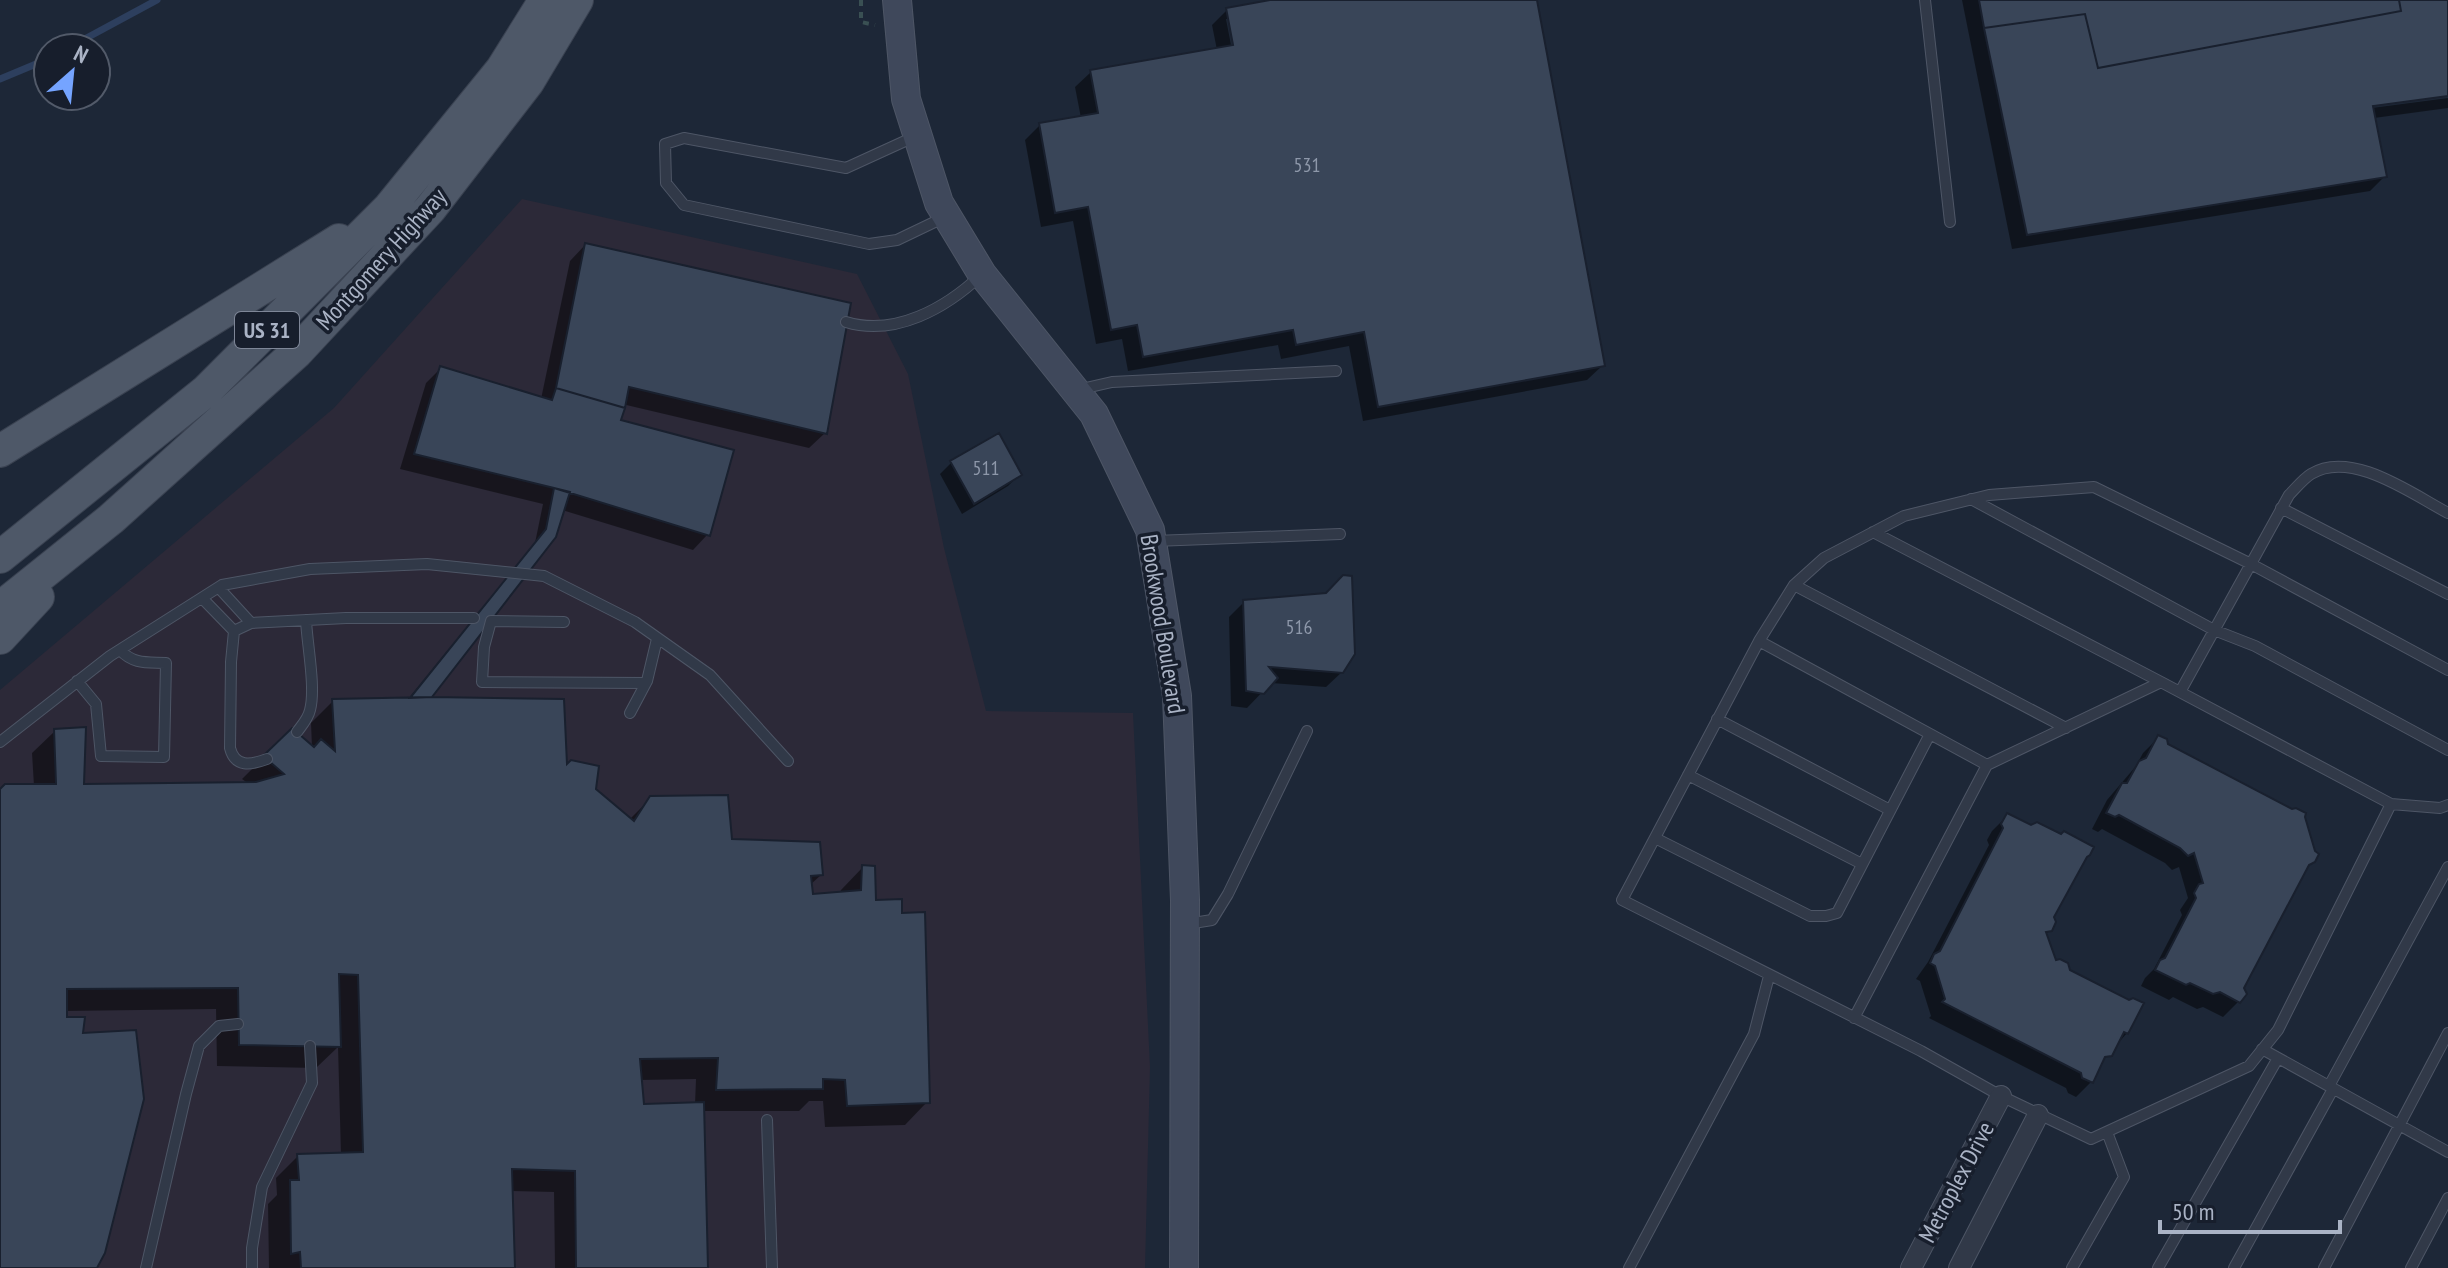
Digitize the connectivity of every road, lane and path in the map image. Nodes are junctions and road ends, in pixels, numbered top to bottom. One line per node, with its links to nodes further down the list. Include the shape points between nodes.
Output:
1 (545, 0): 7 (main road, Montgomery Highway / US 31)
2 (577, 0): 7 (main road, Montgomery Highway / US 31)
3 (861, 0): 6 (path, via 861,22)
4 (1925, 0): 11 (lane)
5 (898, 13): 8 (street, Brookwood Boulevard, via 906,99)
6 (868, 25)
7 (515, 75): 9 (main road, Montgomery Highway / US 31); 20 (main road, Montgomery Highway / US 31, via 430,209 297,352)
8 (918, 135): 10 (street, Brookwood Boulevard); 10 (lane, via 846,168 684,138 665,144 666,183 684,205 869,244 897,240)
9 (389, 208): 16 (main road); 24 (main road, Montgomery Highway / US 31, via 206,391)
10 (947, 216): 12 (street, Brookwood Boulevard)
11 (1950, 222)
12 (982, 274): 13 (lane, via 960,295 928,313 894,324); 15 (street, Brookwood Boulevard)
13 (846, 322)
14 (1336, 371): 15 (lane, via 1112,382)
15 (1075, 391): 23 (street, Brookwood Boulevard, via 1094,414)
16 (0, 451)
17 (1971, 499): 21 (lane, via 1904,516); 25 (lane, via 2094,487); 35 (lane)
18 (2281, 508): 19 (lane, via 2312,473 2337,466 2369,471); 25 (lane); 28 (lane)
19 (2448, 513)
20 (111, 519): 30 (main road, Montgomery Highway / US 31); 37 (main road)
21 (1873, 532): 26 (lane, via 1824,558); 43 (lane)
22 (1340, 534): 23 (lane)
23 (1152, 541): 64 (street, Brookwood Boulevard, via 1177,696)
24 (0, 557)
25 (2251, 564): 35 (lane); 41 (lane)
26 (1794, 585): 39 (lane); 48 (lane)
27 (219, 588): 29 (lane); 34 (lane); 38 (lane, via 310,569 398,565 544,576 635,622)
28 (2448, 594)
29 (202, 598): 36 (lane); 40 (lane)
30 (0, 608)
31 (474, 618): 32 (lane)
32 (306, 620): 34 (lane); 50 (lane, via 310,711)
33 (564, 622): 44 (lane, via 491,621 482,682)
34 (251, 623): 36 (lane)
35 (2214, 630): 45 (lane); 53 (lane, via 2255,646)
36 (234, 631): 54 (lane, via 232,756 251,765)
37 (0, 638)
38 (657, 639): 44 (lane); 55 (lane, via 710,675)
39 (1759, 641): 47 (lane); 51 (lane)
40 (120, 650): 42 (lane); 42 (lane, via 139,662 166,663 164,757 101,756 96,704)
41 (2448, 670)
42 (77, 681): 52 (lane)
43 (2161, 682): 45 (lane); 48 (lane)
44 (646, 683): 46 (lane)
45 (2180, 692): 58 (lane)
46 (630, 713)
47 (1717, 719): 57 (lane); 60 (lane)
48 (2066, 728): 56 (lane)
49 (1307, 731): 64 (lane, via 1212,920)
50 (297, 732)
51 (1930, 734): 56 (lane); 60 (lane)
52 (0, 742)
53 (2448, 750)
54 (267, 759)
55 (788, 761)
56 (1987, 765): 66 (lane)
57 (1688, 775): 61 (lane); 62 (lane)
58 (2391, 804): 59 (lane); 70 (lane, via 2278,1030)
59 (2448, 805)
60 (1890, 810): 62 (lane)
61 (1655, 838): 62 (lane, via 1810,916 1837,913); 65 (lane, via 1622,900)
62 (1862, 864)
63 (2448, 867): 72 (lane)
64 (1185, 925): 83 (street, Brookwood Boulevard)
65 (1769, 976): 66 (lane); 84 (lane, via 1754,1034)
66 (1854, 1018): 73 (lane)
67 (238, 1024): 80 (lane, via 219,1026 199,1046)
68 (2448, 1033): 76 (lane)
69 (310, 1046): 81 (lane, via 312,1083 262,1187)
70 (2262, 1049): 71 (lane); 77 (lane, via 2249,1066)
71 (2278, 1058): 72 (lane); 88 (lane)
72 (2331, 1088): 76 (lane); 89 (lane)
73 (2001, 1096): 74 (lane); 85 (street, Metroplex Drive)
74 (2038, 1115): 77 (lane, via 2091,1139); 86 (street, Metroplex Drive)
75 (767, 1120): 82 (lane)
76 (2399, 1125): 78 (lane); 90 (lane)
77 (2107, 1132): 87 (lane, via 2124,1177)
78 (2448, 1152)
79 (2448, 1198): 91 (lane)
80 (146, 1268)
81 (252, 1268)
82 (772, 1268)
83 (1184, 1268)
84 (1629, 1268)
85 (1911, 1268)
86 (1959, 1268)
87 (2072, 1268)
88 (2158, 1268)
89 (2234, 1268)
90 (2324, 1268)
91 (2411, 1268)

